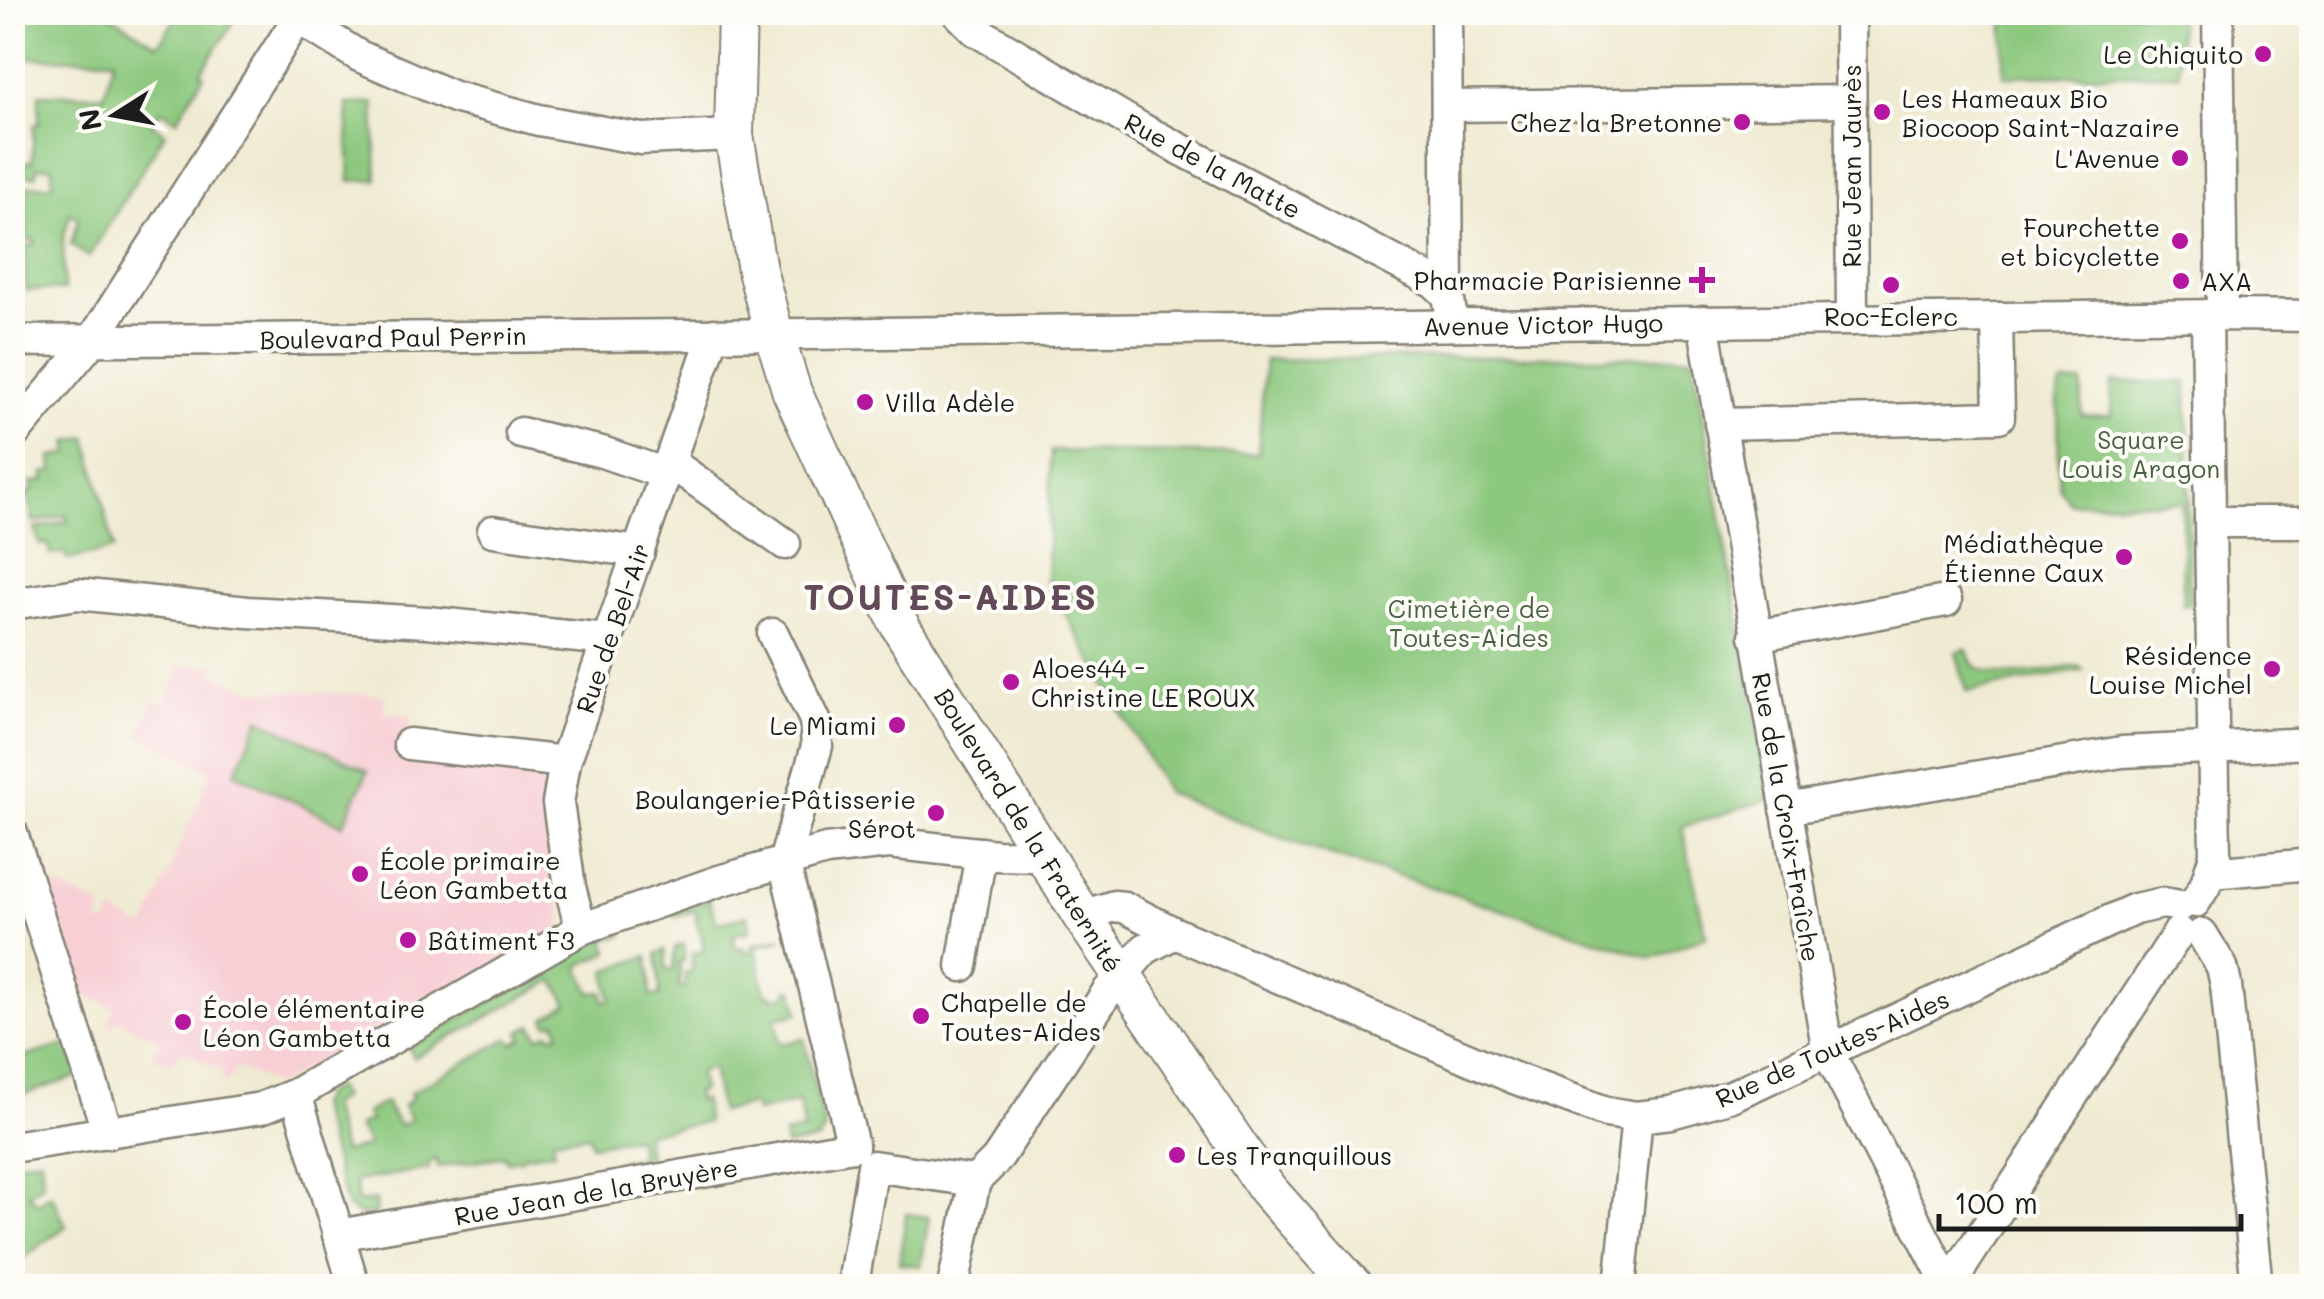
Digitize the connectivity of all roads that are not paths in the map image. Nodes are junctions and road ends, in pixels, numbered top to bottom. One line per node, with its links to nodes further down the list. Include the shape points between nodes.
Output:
1 (737, 12): 9 (main road, Boulevard de la Fraternité)
2 (957, 12): 10 (street, Rue de la Matte, via 975,30 1142,129)
3 (1446, 12): 8 (street)
4 (1850, 12): 7 (street, Rue Jean Jaurès)
5 (2218, 12): 11 (street)
6 (300, 15): 9 (street, via 358,56 454,97 640,139); 19 (street)
7 (1850, 101): 8 (street); 14 (street, Rue Jean Jaurès)
8 (1447, 106): 10 (street)
9 (734, 135): 18 (main road, Boulevard de la Fraternité)
10 (1448, 294): 16 (street)
11 (2214, 315): 12 (street, Avenue Victor Hugo); 13 (street, Avenue Victor Hugo); 25 (street)
12 (2312, 316)
13 (1998, 318): 14 (street, Avenue Victor Hugo); 21 (street, via 1999,418)
14 (1852, 320): 15 (street, Avenue Victor Hugo)
15 (1703, 322): 16 (street, Avenue Victor Hugo); 21 (street, Rue de la Croix-Fraîche)
16 (1452, 326): 18 (street, Avenue Victor Hugo)
17 (714, 334): 18 (street, Boulevard Paul Perrin); 19 (street, Boulevard Paul Perrin); 24 (street, Rue de Bel-Air)
18 (774, 334): 42 (main road, Boulevard de la Fraternité, via 792,392 899,624)
19 (92, 340): 20 (street, Boulevard Paul Perrin); 23 (street)
20 (12, 341)
21 (1720, 424): 33 (street, Rue de la Croix-Fraîche)
22 (521, 432): 24 (street)
23 (12, 436)
24 (668, 468): 28 (street); 29 (street, Rue de Bel-Air)
25 (2210, 522): 26 (street); 37 (street)
26 (2312, 522)
27 (493, 532): 29 (street)
28 (785, 544)
29 (638, 552): 34 (street, Rue de Bel-Air)
30 (1946, 600): 33 (street)
31 (12, 604): 34 (street, via 78,594)
32 (773, 634): 43 (street, via 815,720 818,746)
33 (1755, 636): 39 (street, Rue de la Croix-Fraîche)
34 (608, 640): 38 (street, Rue de Bel-Air)
35 (2312, 743): 37 (street)
36 (410, 744): 38 (street)
37 (2213, 748): 39 (street, via 2122,752); 45 (street)
38 (565, 762): 48 (street, Rue de Bel-Air, via 558,804)
39 (1786, 809): 52 (street, Rue de la Croix-Fraîche)
40 (12, 833): 55 (street)
41 (981, 854): 42 (street); 43 (street, via 888,843); 50 (street)
42 (1043, 856): 46 (main road, Boulevard de la Fraternité)
43 (784, 862): 48 (street); 57 (street)
44 (2312, 864): 45 (street)
45 (2210, 874): 47 (street)
46 (1082, 916): 49 (street, Rue de Toutes-Aides, via 1124,907); 51 (main road, Boulevard de la Fraternité)
47 (2180, 917): 52 (street, Rue de Toutes-Aides, via 2135,908); 65 (street); 66 (street, via 2222,967 2226,984)
48 (581, 929): 53 (street)
49 (1176, 933): 51 (street, via 1145,949); 54 (street, Rue de Toutes-Aides, via 1514,1078)
50 (962, 966)
51 (1121, 976): 58 (street, via 998,1159); 63 (main road, Boulevard de la Fraternité, via 1266,1188)
52 (1828, 1052): 54 (street, Rue de Toutes-Aides, via 1702,1106); 65 (street, Rue de la Croix-Fraîche)
53 (296, 1094): 55 (street, via 261,1108); 59 (street)
54 (1636, 1117): 64 (street)
55 (108, 1132): 56 (street)
56 (12, 1148)
57 (863, 1156): 58 (street, Rue Jean de la Bruyère); 59 (street, Rue Jean de la Bruyère); 61 (street)
58 (975, 1181): 62 (street)
59 (338, 1235): 60 (street)
60 (354, 1286)
61 (856, 1286)
62 (954, 1286)
63 (1353, 1286)
64 (1620, 1286)
65 (1950, 1286)
66 (2257, 1286)

